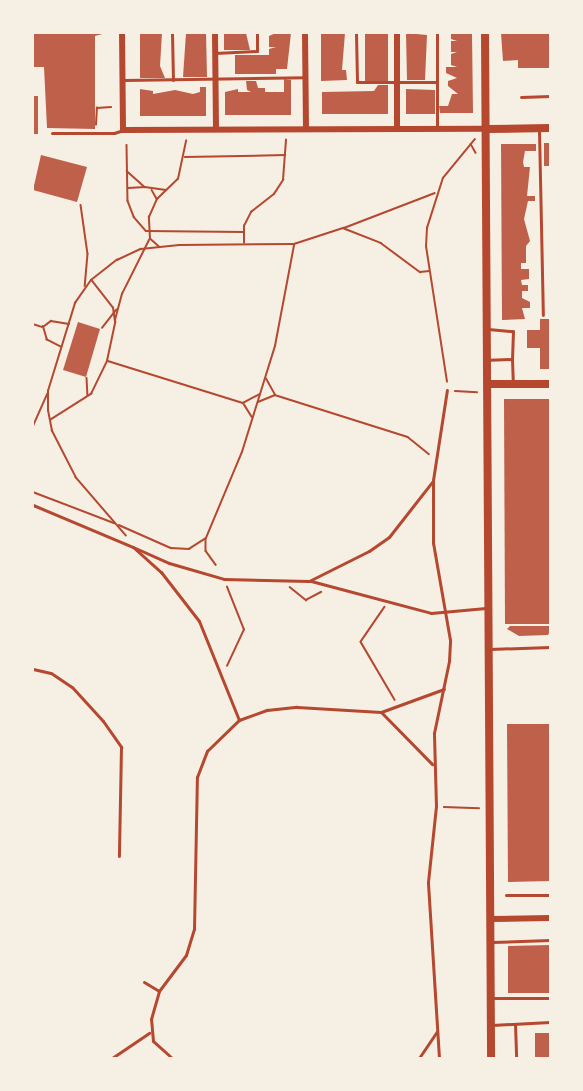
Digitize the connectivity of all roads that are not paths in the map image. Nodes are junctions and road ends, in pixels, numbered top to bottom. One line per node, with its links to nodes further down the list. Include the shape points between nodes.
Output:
1 (122, 33): 12 (street)
2 (172, 33): 13 (lane)
3 (215, 33): 10 (street)
4 (257, 33): 10 (lane, via 257,51)
5 (305, 33): 11 (street)
6 (356, 33): 16 (lane, via 357,82)
7 (397, 33): 16 (street)
8 (437, 33): 15 (lane)
9 (485, 33): 25 (main road)
10 (215, 53): 14 (street)
11 (306, 77): 14 (lane); 19 (street)
12 (122, 80): 13 (lane); 26 (street)
13 (173, 80): 14 (lane)
14 (216, 80): 23 (street)
15 (437, 82): 16 (lane); 24 (lane)
16 (398, 83): 20 (street)
17 (550, 96): 18 (lane)
18 (521, 97)
19 (306, 128): 20 (street); 23 (street)
20 (397, 128): 24 (street)
21 (539, 128): 22 (street); 25 (street); 28 (lane)
22 (550, 128)
23 (216, 129): 26 (street)
24 (437, 129): 25 (street)
25 (486, 129): 29 (main road)
26 (123, 130): 27 (lane, via 114,134)
27 (52, 133)
28 (543, 315)
29 (488, 329): 30 (lane, via 513,331); 31 (main road)
30 (512, 359): 31 (lane); 33 (lane)
31 (488, 360): 32 (main road)
32 (488, 384): 33 (street); 40 (main road)
33 (513, 384): 34 (street)
34 (550, 384)
35 (447, 390): 36 (lane)
36 (433, 480): 39 (lane, via 389,537); 41 (lane, via 433,543)
37 (33, 505): 38 (lane)
38 (133, 547): 39 (lane, via 169,563 224,579); 47 (lane, via 161,572 199,621)
39 (309, 581): 41 (lane, via 431,613)
40 (490, 608): 41 (lane); 43 (main road)
41 (445, 612): 45 (lane, via 450,651)
42 (550, 647): 43 (lane)
43 (490, 649): 53 (main road)
44 (33, 669): 49 (lane, via 51,673 72,687 104,721 121,747)
45 (444, 689): 46 (lane); 48 (lane, via 434,733)
46 (381, 712): 47 (lane, via 297,707 267,710); 48 (lane)
47 (239, 720): 57 (lane, via 217,738 200,763 195,809 194,929 186,955)
48 (433, 765): 63 (lane, via 436,806 428,882)
49 (119, 856)
50 (506, 895): 51 (lane)
51 (550, 895)
52 (550, 918): 53 (street)
53 (491, 919): 55 (main road)
54 (550, 940): 55 (lane)
55 (491, 942): 58 (main road)
56 (144, 982): 57 (lane)
57 (159, 991): 64 (lane)
58 (491, 998): 59 (lane); 62 (main road)
59 (550, 998)
60 (550, 1022): 61 (lane)
61 (515, 1024): 62 (lane); 70 (lane)
62 (491, 1025): 69 (main road)
63 (437, 1029): 67 (lane); 68 (lane)
64 (150, 1033): 65 (lane); 66 (lane, via 158,1047)
65 (112, 1058)
66 (172, 1058)
67 (419, 1058)
68 (439, 1058)
69 (491, 1058)
70 (516, 1058)

